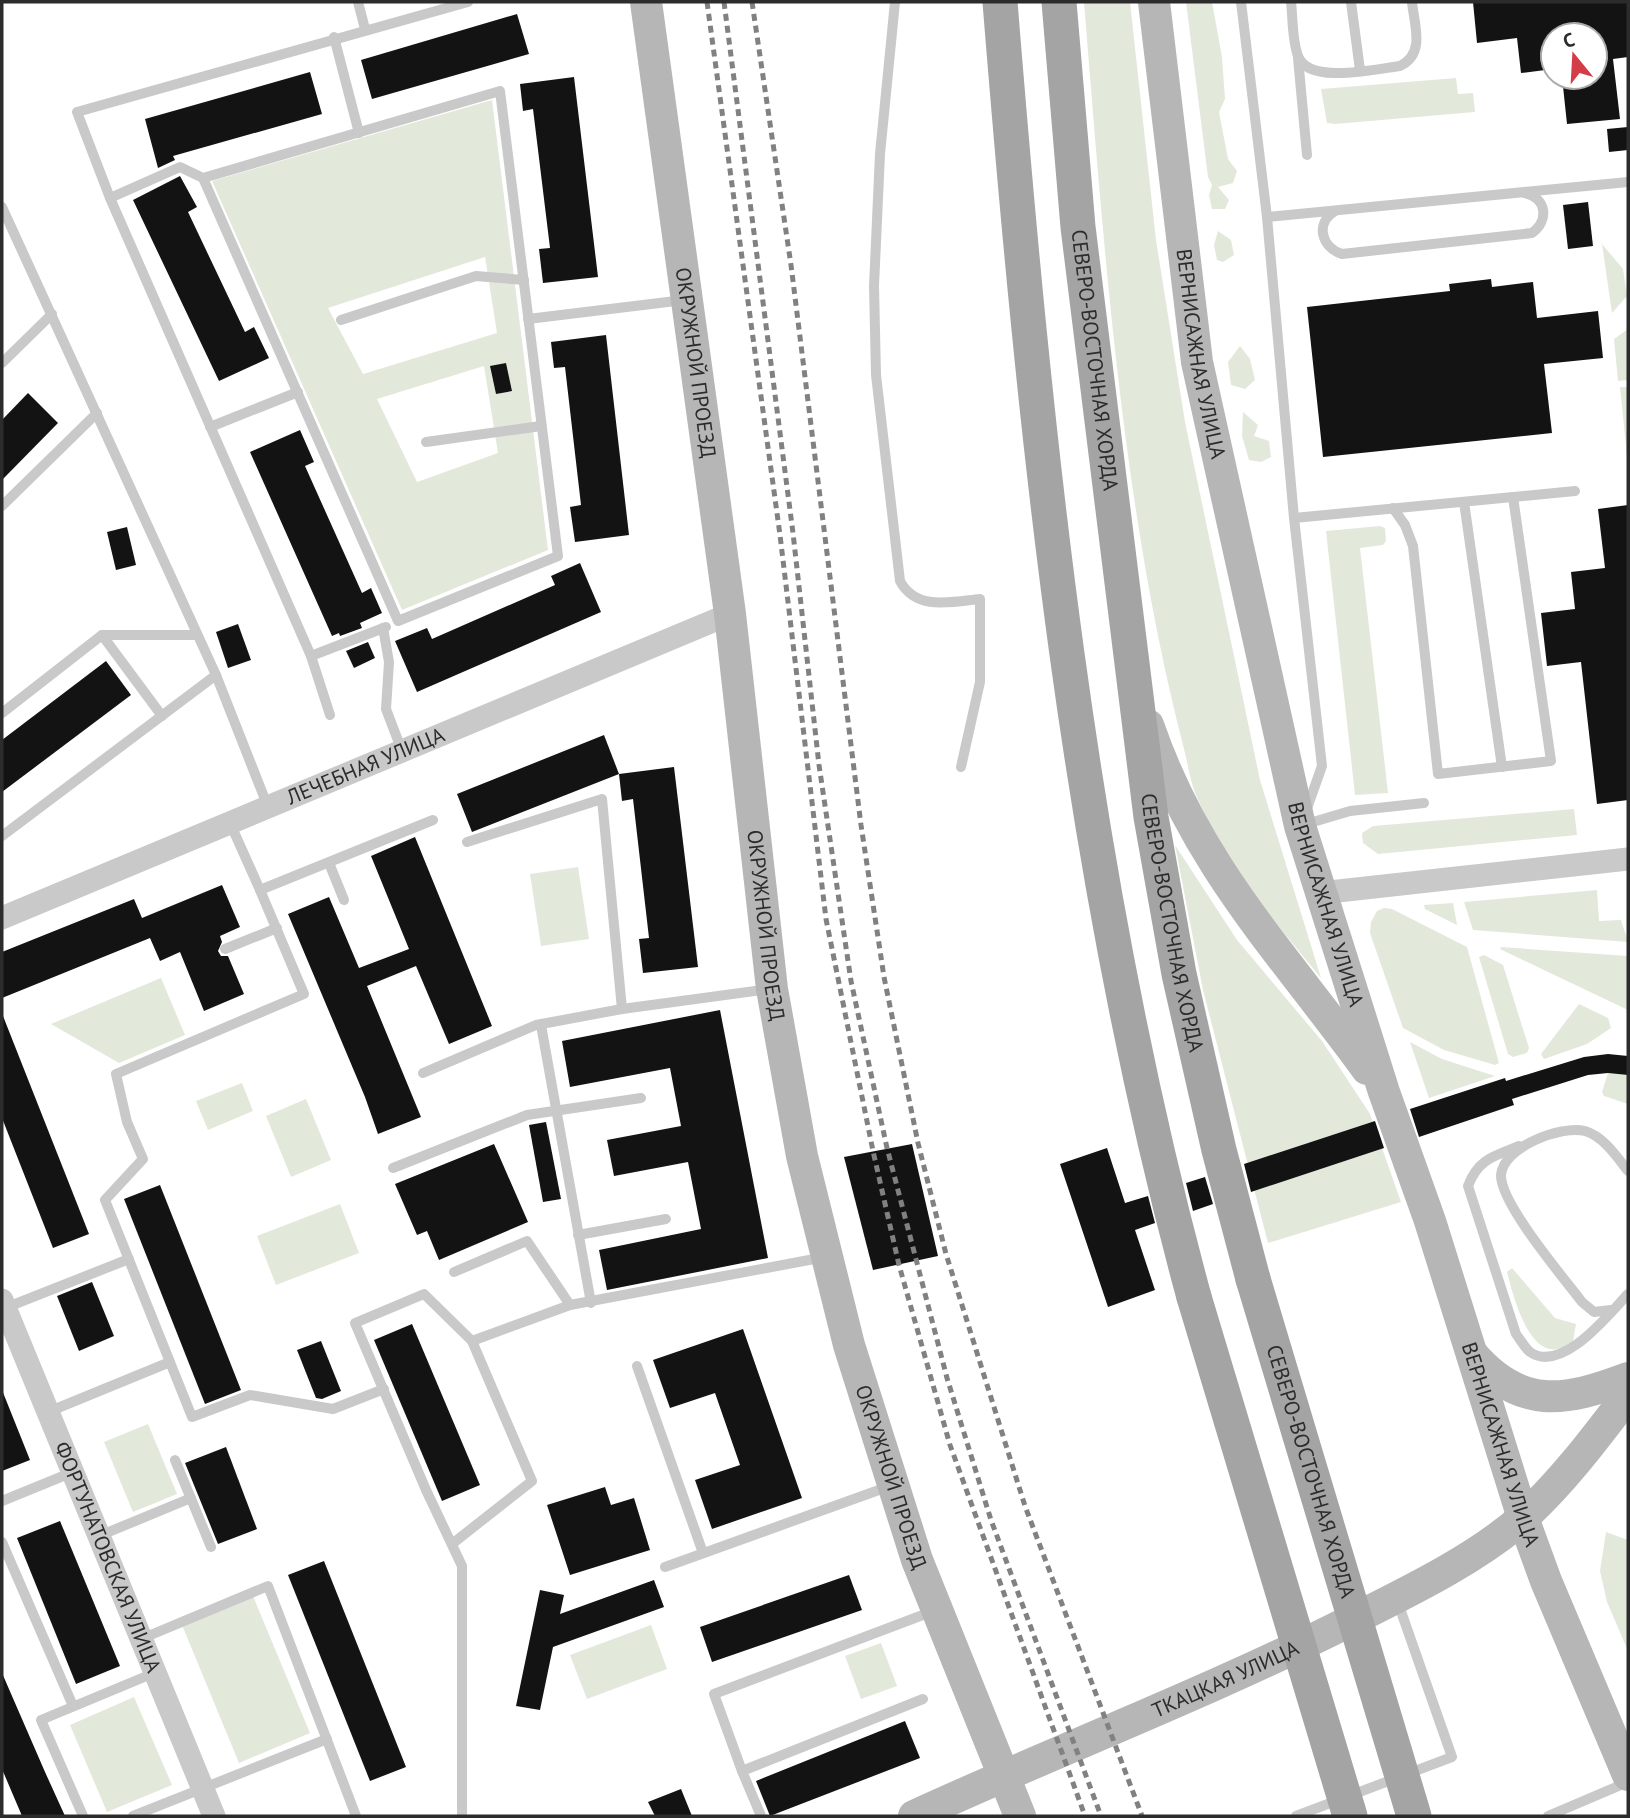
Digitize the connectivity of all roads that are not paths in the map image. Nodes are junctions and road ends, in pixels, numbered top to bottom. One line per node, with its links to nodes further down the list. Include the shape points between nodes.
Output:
1 (358, 2): 12 (lane)
2 (468, 2): 12 (lane)
3 (646, 2): 26 (street, ОКРУЖНОЙ ПРОЕЗД)
4 (895, 2): 54 (lane, via 880,154 874,286 876,375 900,581 906,593 940,604 980,598 980,682)
5 (1000, 2): 132 (main road, bridge, via 1019,234 1063,619 1127,1015 1159,1168 1194,1297)
6 (1059, 2): 49 (main road, СЕВЕРО-ВОСТОЧНАЯ ХОРДА, via 1078,227)
7 (1154, 2): 60 (street, ВЕРНИСАЖНАЯ УЛИЦА, via 1197,362)
8 (1241, 2): 24 (lane)
9 (1291, 2): 14 (lane)
10 (1351, 2): 15 (lane)
11 (1412, 2): 15 (lane, via 1417,43 1412,57 1400,66)
12 (365, 29): 13 (lane)
13 (334, 37): 16 (lane); 21 (lane, via 77,112)
14 (1297, 52): 15 (lane, via 1302,64 1316,73); 17 (lane)
15 (1360, 70)
16 (359, 133): 18 (lane); 25 (lane, via 500,91)
17 (1307, 155)
18 (203, 178): 21 (lane, via 180,167); 31 (lane)
19 (1628, 182): 20 (lane)
20 (1522, 193): 23 (lane); 23 (lane, via 1536,197 1544,209 1542,223 1532,233 1342,254 1328,247 1322,234 1325,219)
21 (110, 198): 34 (lane)
22 (2, 207): 27 (lane)
23 (1335, 211): 24 (lane)
24 (1267, 217): 41 (lane)
25 (524, 280): 28 (lane); 29 (lane, via 476,276)
26 (687, 299): 28 (lane); 42 (street, ОКРУЖНОЙ ПРОЕЗД)
27 (52, 314): 30 (lane); 32 (lane)
28 (528, 319): 33 (lane)
29 (341, 320)
30 (2, 363)
31 (298, 392): 34 (lane); 43 (lane)
32 (97, 413): 39 (lane); 46 (lane)
33 (541, 426): 35 (lane); 43 (lane, via 558,556)
34 (210, 427): 47 (lane)
35 (426, 442)
36 (1575, 491): 37 (lane)
37 (1513, 497): 38 (lane); 55 (lane, via 1551,761)
38 (1464, 502): 40 (lane); 55 (lane)
39 (2, 506)
40 (1393, 508): 41 (lane); 55 (lane, via 1413,546 1438,774)
41 (1294, 518): 60 (lane, via 1322,766)
42 (730, 614): 53 (street, ЛЕЧЕБНАЯ УЛИЦА); 71 (street, ОКРУЖНОЙ ПРОЕЗД)
43 (398, 621): 44 (lane)
44 (383, 628): 47 (lane); 53 (lane, via 389,662 386,709)
45 (102, 635): 46 (lane); 50 (lane); 52 (lane)
46 (197, 635): 48 (lane)
47 (311, 656): 51 (lane)
48 (216, 675): 52 (lane); 57 (lane)
49 (1132, 678): 75 (street, via 1161,763 1218,871); 133 (main road, СЕВЕРО-ВОСТОЧНАЯ ХОРДА, bridge, via 1179,974 1219,1150)
50 (2, 713)
51 (330, 715)
52 (162, 716): 61 (lane)
53 (402, 751): 57 (street, ЛЕЧЕБНАЯ УЛИЦА)
54 (961, 767)
55 (1502, 767)
56 (1424, 803): 60 (lane, via 1350,811)
57 (268, 807): 59 (street, ЛЕЧЕБНАЯ УЛИЦА)
58 (433, 820): 64 (lane)
59 (230, 823): 65 (lane); 68 (street, ЛЕЧЕБНАЯ УЛИЦА)
60 (1300, 826): 66 (street, ВЕРНИСАЖНАЯ УЛИЦА)
61 (2, 836)
62 (467, 842): 72 (lane, via 602,799)
63 (1628, 859): 66 (street)
64 (329, 863): 65 (lane); 67 (lane)
65 (260, 890): 69 (lane)
66 (1320, 894): 75 (street, ВЕРНИСАЖНАЯ УЛИЦА)
67 (344, 900)
68 (2, 918)
69 (276, 929): 70 (lane); 84 (lane, via 304,994 116,1074 127,1122 143,1159 105,1200)
70 (225, 949)
71 (772, 989): 72 (lane); 83 (street, ОКРУЖНОЙ ПРОЕЗД)
72 (622, 1009): 73 (lane)
73 (541, 1025): 74 (lane); 77 (lane)
74 (423, 1073)
75 (1384, 1092): 92 (street, ВЕРНИСАЖНАЯ УЛИЦА)
76 (641, 1098): 77 (lane)
77 (558, 1112): 79 (lane, via 527,1115); 82 (lane)
78 (1519, 1146): 80 (lane, via 1568,1131 1584,1131 1604,1143); 90 (lane, via 1507,1159 1501,1176 1510,1205 1582,1302 1594,1311); 90 (lane, via 1474,1169 1468,1185 1516,1334 1530,1352 1547,1358 1579,1343)
79 (393, 1168)
80 (1628, 1171)
81 (666, 1219): 82 (lane)
82 (578, 1235): 87 (lane)
83 (825, 1257): 87 (lane); 101 (street, ОКРУЖНОЙ ПРОЕЗД)
84 (129, 1259): 88 (lane); 93 (lane)
85 (454, 1272): 89 (lane, via 527,1241)
86 (1628, 1295): 90 (lane)
87 (591, 1303): 89 (lane)
88 (4, 1304): 98 (street, ФОРТУНАТОВСКАЯ УЛИЦА)
89 (570, 1305): 91 (lane)
90 (1613, 1309)
91 (472, 1341): 96 (lane, via 424,1294 355,1323); 107 (lane, via 532,1481)
92 (1470, 1351): 95 (street, via 1508,1387 1530,1395 1586,1394); 104 (street, ВЕРНИСАЖНАЯ УЛИЦА)
93 (170, 1362): 96 (lane, via 192,1417 250,1395 333,1409); 98 (lane)
94 (637, 1366): 109 (lane)
95 (1628, 1378)
96 (384, 1389): 107 (lane)
97 (1628, 1395): 104 (street, ТКАЦКАЯ УЛИЦА)
98 (48, 1412): 100 (street, ФОРТУНАТОВСКАЯ УЛИЦА)
99 (175, 1460): 102 (lane)
100 (73, 1472): 103 (lane); 105 (street, ФОРТУНАТОВСКАЯ УЛИЦА)
101 (894, 1484): 109 (lane); 112 (street, ОКРУЖНОЙ ПРОЕЗД)
102 (191, 1498): 105 (lane); 108 (lane)
103 (2, 1501)
104 (1523, 1518): 111 (street, ТКАЦКАЯ УЛИЦА); 120 (street, ВЕРНИСАЖНАЯ УЛИЦА)
105 (99, 1536): 113 (street, ФОРТУНАТОВСКАЯ УЛИЦА)
106 (2, 1542): 116 (lane)
107 (452, 1544): 127 (lane, via 462,1566)
108 (211, 1546)
109 (704, 1553): 110 (lane)
110 (665, 1567)
111 (1396, 1598): 119 (street, ТКАЦКАЯ УЛИЦА, via 1290,1651); 131 (lane, via 1452,1757)
112 (936, 1610): 118 (lane, via 714,1694); 119 (street, ОКРУЖНОЙ ПРОЕЗД)
113 (141, 1639): 114 (street, ФОРТУНАТОВСКАЯ УЛИЦА); 117 (lane, via 268,1586)
114 (154, 1673): 116 (lane); 122 (street, ФОРТУНАТОВСКАЯ УЛИЦА)
115 (923, 1699): 118 (lane)
116 (73, 1706): 123 (lane, via 41,1720)
117 (327, 1740): 122 (lane); 126 (lane)
118 (743, 1771): 128 (lane)
119 (1004, 1775): 129 (street, ТКАЦКАЯ УЛИЦА); 130 (street, ОКРУЖНОЙ ПРОЕЗД)
120 (1628, 1775)
121 (1628, 1782): 134 (lane)
122 (203, 1788): 124 (lane); 125 (street, ФОРТУНАТОВСКАЯ УЛИЦА)
123 (83, 1816)
124 (133, 1816)
125 (214, 1816)
126 (356, 1816)
127 (462, 1816)
128 (761, 1816)
129 (914, 1816)
130 (1020, 1816)
131 (1296, 1816)
132 (1349, 1816)
133 (1413, 1816)
134 (1548, 1816)

